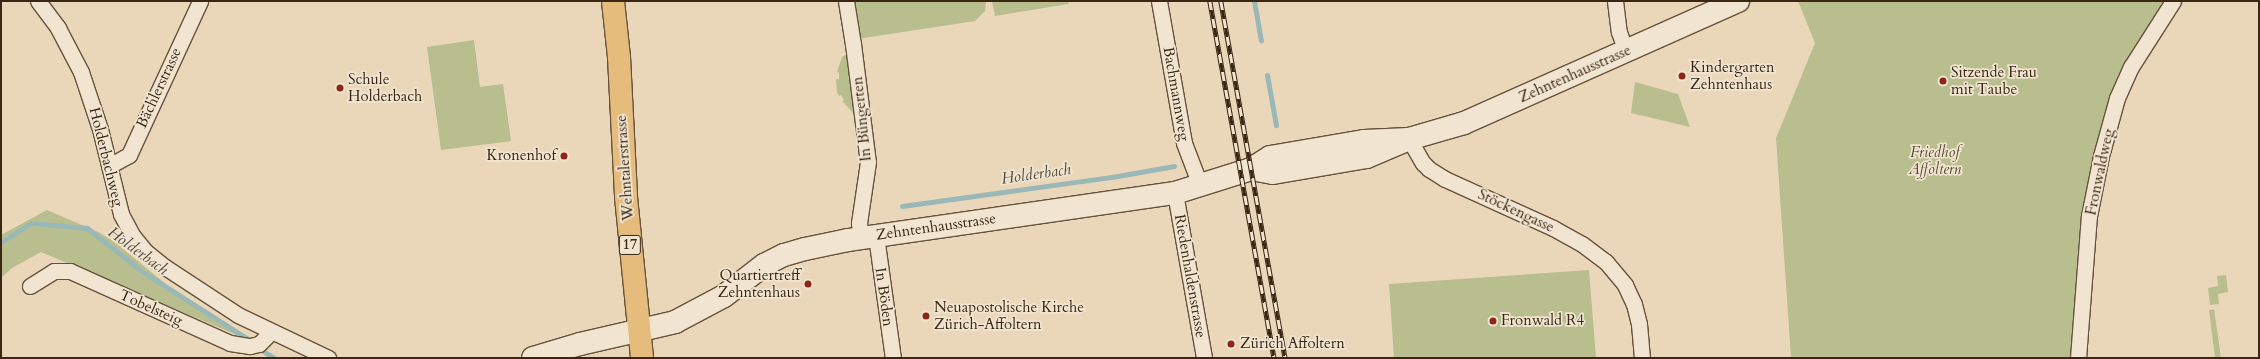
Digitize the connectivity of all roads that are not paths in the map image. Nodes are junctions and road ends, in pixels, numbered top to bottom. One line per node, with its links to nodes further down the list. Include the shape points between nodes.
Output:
1 (38, 1): 11 (street, Holderbachweg, via 58,28 81,72)
2 (200, 1): 11 (street, Bächlerstrasse, via 129,155)
3 (613, 1): 16 (main road, Wehntalerstrasse / 17, via 619,57 626,197)
4 (846, 1): 14 (street, In Büngerten, via 868,162 858,224)
5 (1159, 1): 12 (street, Bachmannweg, via 1184,143)
6 (1615, 1): 9 (street, via 1619,32)
7 (1738, 1): 9 (street, Zehntenhausstrasse)
8 (2173, 1): 24 (street, Fronwaldweg, via 2131,67 2117,98 2101,156 2089,216)
9 (1626, 51): 10 (street, Zehntenhausstrasse, via 1464,123)
10 (1409, 139): 12 (street, Zehntenhausstrasse, via 1367,157 1272,173 1251,169); 23 (street, Stöckengasse, via 1423,163 1445,179 1553,228 1582,244 1606,262 1625,285 1634,304 1639,324)
11 (109, 166): 17 (street, Holderbachweg, via 121,214 132,235 145,251 238,315)
12 (1200, 185): 13 (street, Zehntenhausstrasse)
13 (1176, 193): 14 (street, Zehntenhausstrasse); 22 (street, Riedenhaldenstrasse)
14 (868, 237): 16 (street, Zehntenhausstrasse, via 784,255 764,265 724,296 702,308 675,322); 21 (street, In Böden)
15 (30, 286): 17 (street, Tobelsteig, via 54,271 70,271 230,343 250,346 259,344)
16 (639, 331): 19 (street, Zehntenhausstrasse); 20 (main road, Wehntalerstrasse / 17)
17 (271, 332): 18 (street, Holderbachweg)
18 (328, 358)
19 (533, 358)
20 (642, 358)
21 (893, 358)
22 (1204, 358)
23 (1642, 358)
24 (2078, 358)

